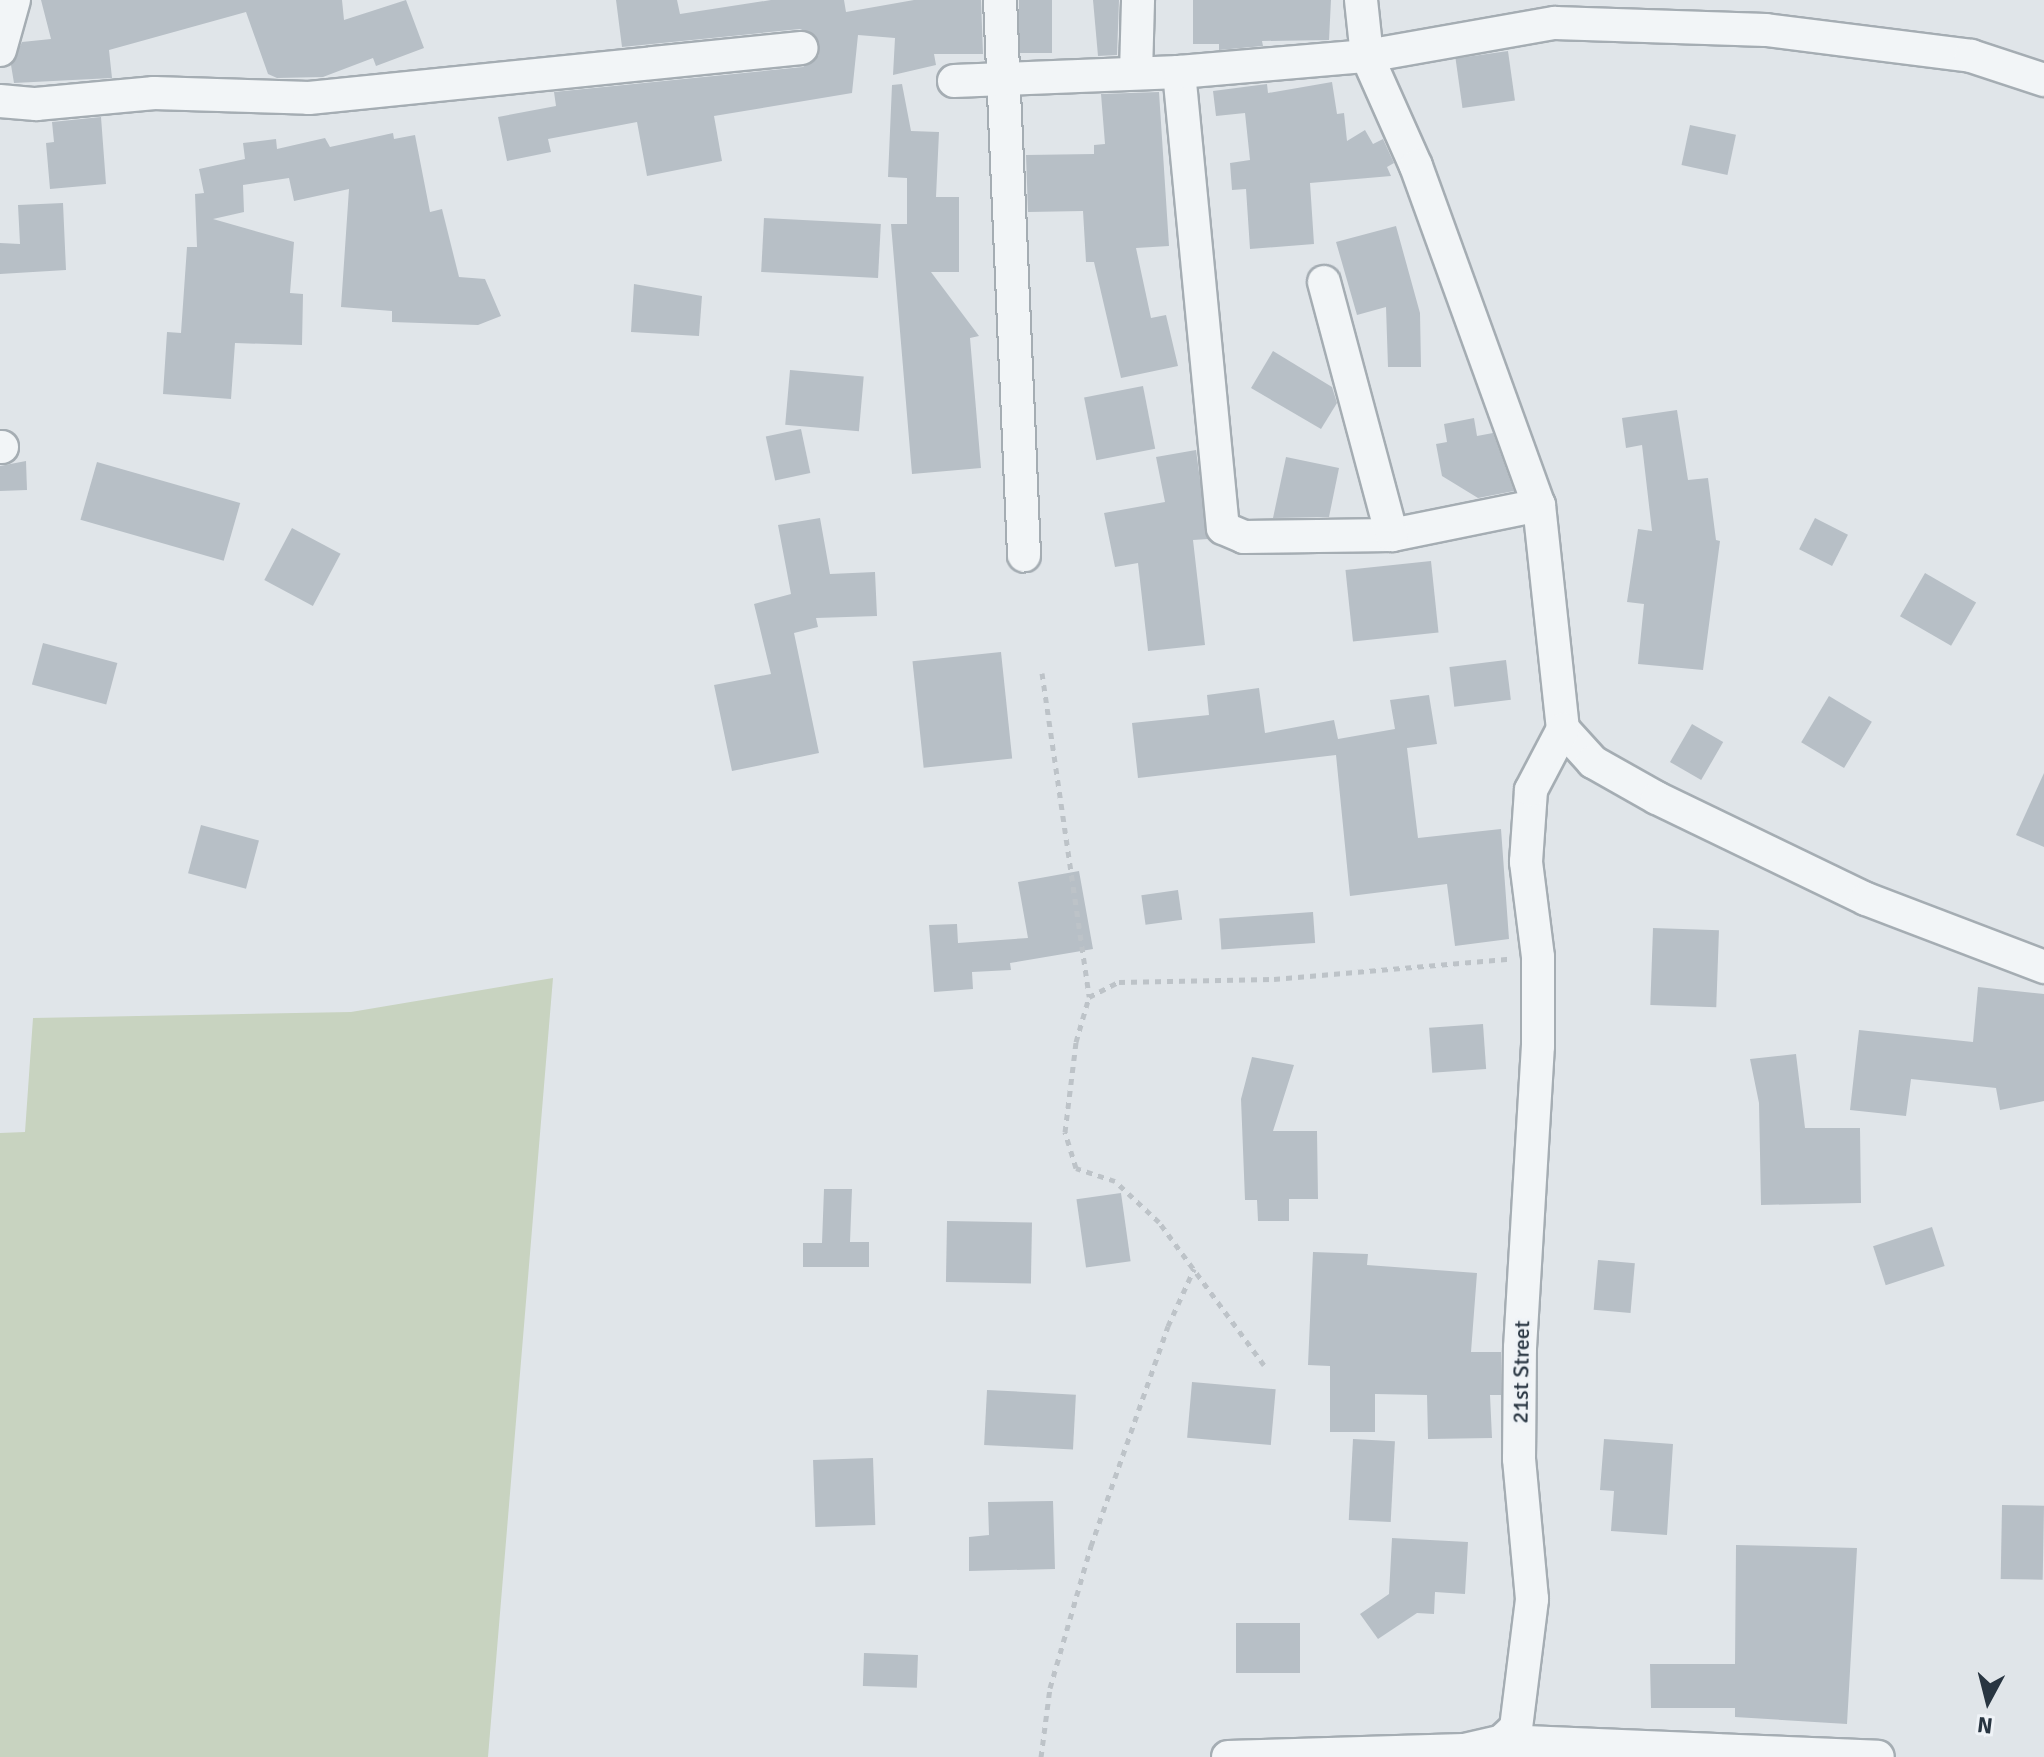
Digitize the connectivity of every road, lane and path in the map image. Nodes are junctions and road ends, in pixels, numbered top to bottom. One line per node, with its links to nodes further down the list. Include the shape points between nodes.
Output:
1 (14, 0): 6 (street)
2 (1000, 0): 10 (street)
3 (1138, 0): 9 (street)
4 (1361, 0): 7 (street)
5 (801, 48): 13 (street, via 309,98 154,93 36,104)
6 (0, 50)
7 (1367, 56): 8 (street); 11 (street, via 1555,23 1751,30 1971,56); 15 (street, via 1416,166)
8 (1179, 72): 9 (street); 16 (street, via 1223,528 1244,537)
9 (1136, 73): 10 (street)
10 (1004, 79): 12 (street); 17 (street)
11 (2044, 80)
12 (954, 81)
13 (0, 101)
14 (1324, 282): 16 (street)
15 (1539, 505): 16 (street); 19 (street)
16 (1392, 535)
17 (1024, 555)
18 (1042, 673): 22 (path)
19 (1563, 729): 20 (street, 21st Street, via 1531,790 1526,862); 21 (street, via 1593,762 1657,798 1866,899)
20 (1538, 957): 22 (path, via 1274,979 1119,982); 25 (street, 21st Street, via 1519,1459 1532,1599 1522,1705 1516,1728)
21 (2044, 967)
22 (1089, 997): 23 (path, via 1076,1042 1065,1132 1076,1168 1115,1181 1159,1222)
23 (1194, 1269): 24 (path); 26 (path, via 1168,1326 1091,1546 1050,1688)
24 (1264, 1365)
25 (1502, 1741): 27 (street, via 1464,1750); 28 (street)
26 (1041, 1757)
27 (1228, 1757)
28 (1878, 1757)

